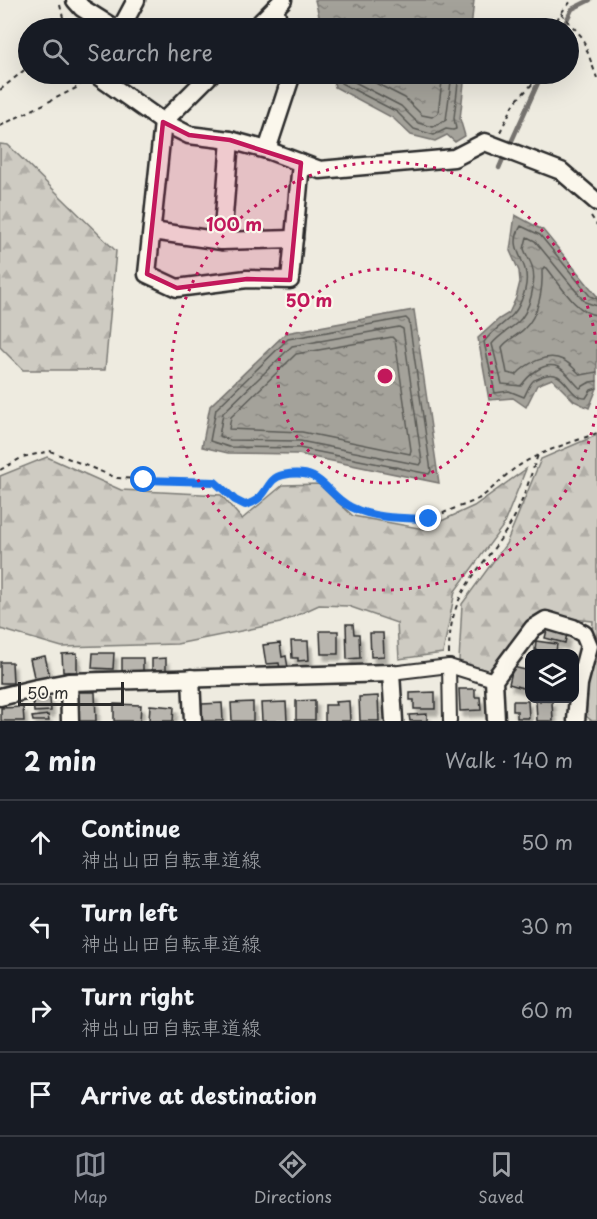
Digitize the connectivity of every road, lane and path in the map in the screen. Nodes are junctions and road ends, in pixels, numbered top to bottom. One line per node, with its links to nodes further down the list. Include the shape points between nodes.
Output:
1 (59, 0): 7 (path)
2 (75, 0): 8 (street)
3 (136, 0): 9 (street)
4 (573, 0): 6 (path)
5 (279, 4): 10 (street)
6 (561, 13): 11 (path); 12 (path)
7 (62, 18)
8 (98, 18)
9 (126, 18)
10 (265, 18)
11 (558, 18)
12 (565, 18)
13 (579, 34): 15 (path)
14 (18, 75): 21 (path)
15 (597, 78)
16 (81, 84): 23 (path)
17 (101, 84): 22 (street)
18 (201, 84): 22 (street)
19 (289, 84): 26 (street)
20 (532, 84): 25 (path, via 515,102)
21 (0, 90)
22 (163, 122): 24 (street, via 189,135); 29 (street)
23 (0, 126)
24 (230, 140): 26 (street); 31 (street)
25 (493, 145): 27 (street, via 485,141 454,159 320,170); 28 (street, via 561,171)
26 (267, 150): 27 (street)
27 (300, 163): 30 (street)
28 (597, 202)
29 (152, 231): 30 (street, via 147,274 177,288 247,279 290,280); 31 (street)
30 (294, 239): 31 (street)
31 (222, 241)
32 (597, 432): 33 (path)
33 (538, 456): 34 (path, via 517,466 479,498 429,519 384,518 350,507 322,482 306,475 281,476 270,483 263,497 245,505 215,482 117,478 50,451 23,457); 35 (path, via 508,527 459,597 452,617)
34 (0, 470)
35 (449, 666): 36 (street); 38 (street); 44 (street)
36 (391, 674): 37 (street); 43 (street)
37 (192, 678): 39 (street); 42 (street)
38 (494, 680): 45 (street); 46 (street, via 533,628 546,620 573,628 584,634 589,646 579,684)
39 (69, 682): 40 (street); 41 (street)
40 (0, 697)
41 (70, 721)
42 (193, 721)
43 (394, 721)
44 (450, 721)
45 (496, 721)
46 (576, 721)

